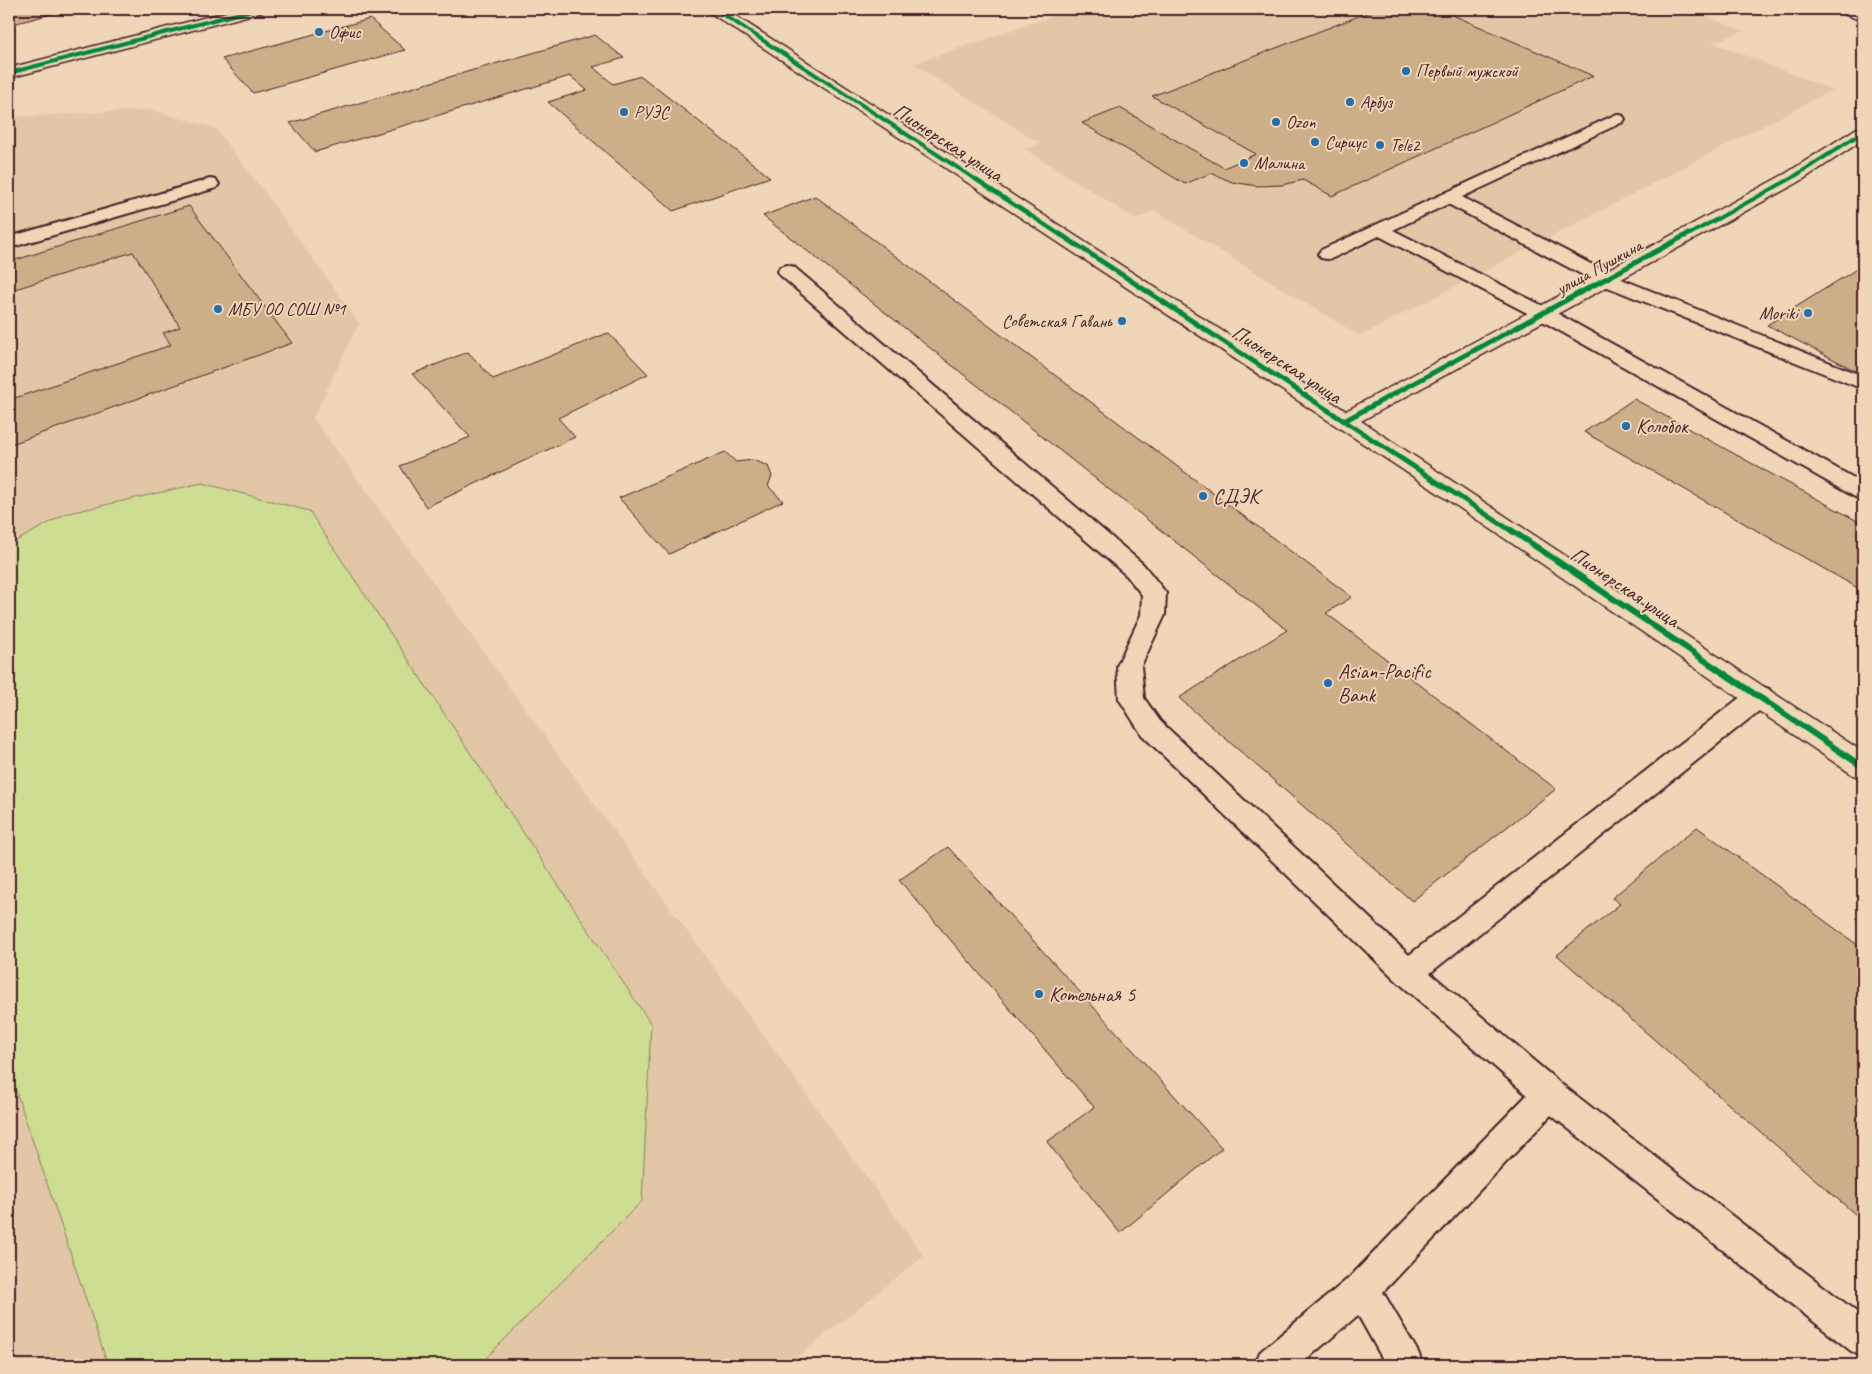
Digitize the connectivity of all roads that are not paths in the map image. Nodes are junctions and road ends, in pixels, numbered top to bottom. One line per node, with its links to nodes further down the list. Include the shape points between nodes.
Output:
1 (256, 9): 5 (street)
2 (714, 9): 17 (street, Пионерская улица)
3 (1844, 9): 4 (street)
4 (1863, 16)
5 (9, 73)
6 (1618, 119): 9 (lane)
7 (1863, 132): 14 (street, улица Пушкина, via 1792,178)
8 (210, 184): 11 (lane)
9 (1448, 197): 10 (lane); 14 (lane)
10 (1378, 229): 12 (lane); 15 (lane)
11 (9, 243)
12 (1327, 254)
13 (787, 271): 21 (lane, via 1135,570 1154,593 1154,614 1128,666 1132,698 1152,728)
14 (1607, 280): 15 (street, улица Пушкина); 16 (lane)
15 (1544, 314): 17 (street, улица Пушкина); 18 (lane)
16 (1863, 383)
17 (1344, 421): 19 (street, Пионерская улица)
18 (1863, 492)
19 (1760, 696): 20 (street, Пионерская улица); 21 (lane)
20 (1863, 767)
21 (1408, 973): 22 (lane)
22 (1549, 1094): 23 (lane); 24 (lane)
23 (1362, 1289): 25 (lane); 26 (lane)
24 (1863, 1339)
25 (1273, 1365)
26 (1405, 1365)

